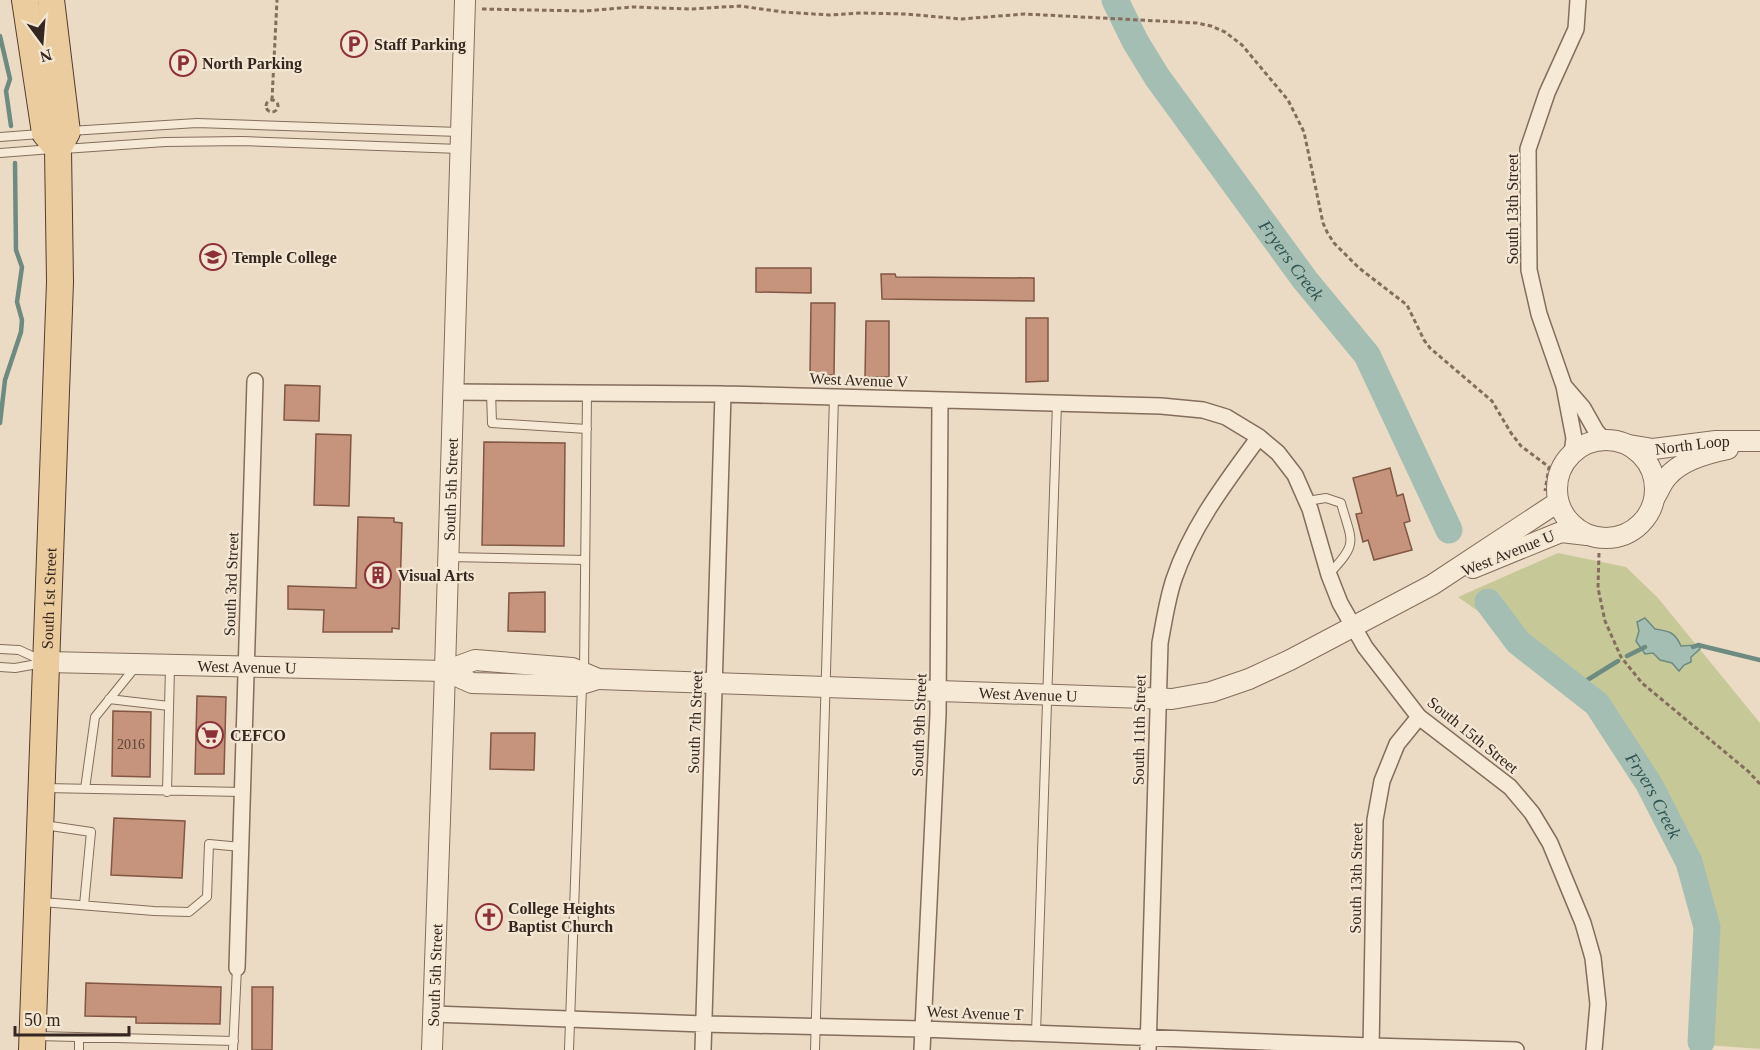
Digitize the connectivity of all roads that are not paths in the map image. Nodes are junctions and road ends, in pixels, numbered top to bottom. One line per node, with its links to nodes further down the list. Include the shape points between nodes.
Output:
1 (25, 0): 6 (main road, South 1st Street)
2 (51, 0): 6 (main road, South 1st Street)
3 (1578, 0): 10 (street, South 13th Street, via 1576,29 1547,93 1528,149 1529,270 1539,314)
4 (465, 5): 7 (street, South 5th Street)
5 (0, 137): 6 (lane)
6 (57, 138): 7 (lane, via 165,142); 7 (lane, via 207,123); 8 (lane); 34 (main road, South 1st Street, via 60,282)
7 (461, 141): 11 (street, South 5th Street)
8 (0, 153)
9 (255, 381): 38 (street, South 3rd Street)
10 (1564, 386): 20 (street, South 13th Street); 23 (street, South 13th Street, via 1574,438)
11 (452, 392): 12 (street, West Avenue V); 28 (street, South 5th Street)
12 (490, 392): 13 (street, West Avenue V); 18 (lane, via 492,423)
13 (587, 393): 14 (street, West Avenue V); 18 (lane)
14 (723, 394): 15 (street, West Avenue V); 41 (street, South 7th Street)
15 (834, 397): 16 (street, West Avenue V); 42 (lane)
16 (940, 400): 17 (street, West Avenue V); 43 (street, South 9th Street)
17 (1057, 403): 19 (street, West Avenue V, via 1203,410 1226,417); 44 (lane)
18 (587, 429): 29 (lane)
19 (1259, 437): 26 (street, South 15th Street, via 1295,475); 46 (street, South 11th Street, via 1207,508 1173,581 1160,643)
20 (1604, 440): 22 (street); 23 (street, via 1587,444)
21 (1760, 442): 22 (street, North Loop, via 1716,441 1653,449); 24 (street, North Loop, via 1697,458 1668,476)
22 (1626, 444): 24 (street, via 1653,471)
23 (1572, 454): 25 (street, via 1563,464)
24 (1655, 497): 27 (street, via 1645,520 1635,529 1612,538)
25 (1551, 499): 27 (street, via 1572,525); 31 (street, West Avenue U)
26 (1307, 501): 30 (street, South 15th Street); 30 (lane, via 1326,498 1341,503 1351,547)
27 (1587, 535): 31 (street, West Avenue U, via 1561,532)
28 (448, 557): 29 (lane); 39 (street, South 5th Street)
29 (585, 560): 40 (lane)
30 (1329, 573): 32 (street, South 15th Street)
31 (1432, 585): 32 (street, West Avenue U)
32 (1353, 627): 46 (street, West Avenue U, via 1250,679 1211,692); 48 (street, South 15th Street)
33 (0, 649): 34 (lane, via 19,650)
34 (47, 662): 35 (street, West Avenue U); 37 (lane); 49 (main road, South 1st Street)
35 (138, 664): 36 (street, West Avenue U); 45 (lane)
36 (171, 665): 38 (street, West Avenue U); 47 (lane)
37 (0, 667)
38 (246, 667): 39 (street, West Avenue U); 52 (street, South 3rd Street)
39 (445, 671): 40 (street, West Avenue U, via 475,660 572,668); 58 (street, South 5th Street)
40 (588, 678): 41 (street, West Avenue U); 59 (lane)
41 (714, 683): 42 (street, West Avenue U); 60 (street, South 7th Street)
42 (825, 687): 43 (street, West Avenue U); 61 (lane)
43 (939, 691): 44 (street, West Avenue U); 62 (street, South 9th Street)
44 (1047, 695): 46 (street, West Avenue U); 63 (lane)
45 (110, 699): 47 (lane); 50 (lane, via 95,717)
46 (1158, 699): 66 (street, South 11th Street)
47 (170, 706): 51 (lane)
48 (1419, 717): 68 (street, South 13th Street, via 1397,744 1382,781 1375,820); 76 (street, South 15th Street, via 1509,787 1532,813 1550,843 1593,958 1598,1004)
49 (43, 788): 50 (lane); 53 (main road, South 1st Street)
50 (85, 789): 51 (lane)
51 (167, 792): 52 (lane)
52 (242, 792): 54 (street, South 3rd Street)
53 (41, 825): 55 (main road, South 1st Street); 56 (lane, via 91,831)
54 (241, 847): 56 (lane, via 209,844 207,897 189,912); 57 (street, South 3rd Street)
55 (38, 902): 56 (lane); 65 (main road, South 1st Street)
56 (84, 905)
57 (237, 968): 67 (lane)
58 (433, 1014): 59 (street, West Avenue T); 70 (street, South 5th Street)
59 (571, 1019): 60 (street, West Avenue T); 71 (lane)
60 (704, 1024): 61 (street, West Avenue T); 72 (street, South 7th Street)
61 (816, 1026): 62 (street, West Avenue T); 73 (lane)
62 (922, 1029): 63 (street, West Avenue T); 74 (street, South 9th Street)
63 (1036, 1033): 66 (street, West Avenue T)
64 (79, 1037): 65 (lane); 67 (lane); 69 (lane)
65 (33, 1043)
66 (1148, 1044): 68 (street, West Avenue T)
67 (233, 1046)
68 (1371, 1048): 75 (street, West Avenue T)
69 (79, 1050)
70 (432, 1050)
71 (569, 1050)
72 (703, 1050)
73 (815, 1050)
74 (922, 1050)
75 (1516, 1050)
76 (1594, 1050)

